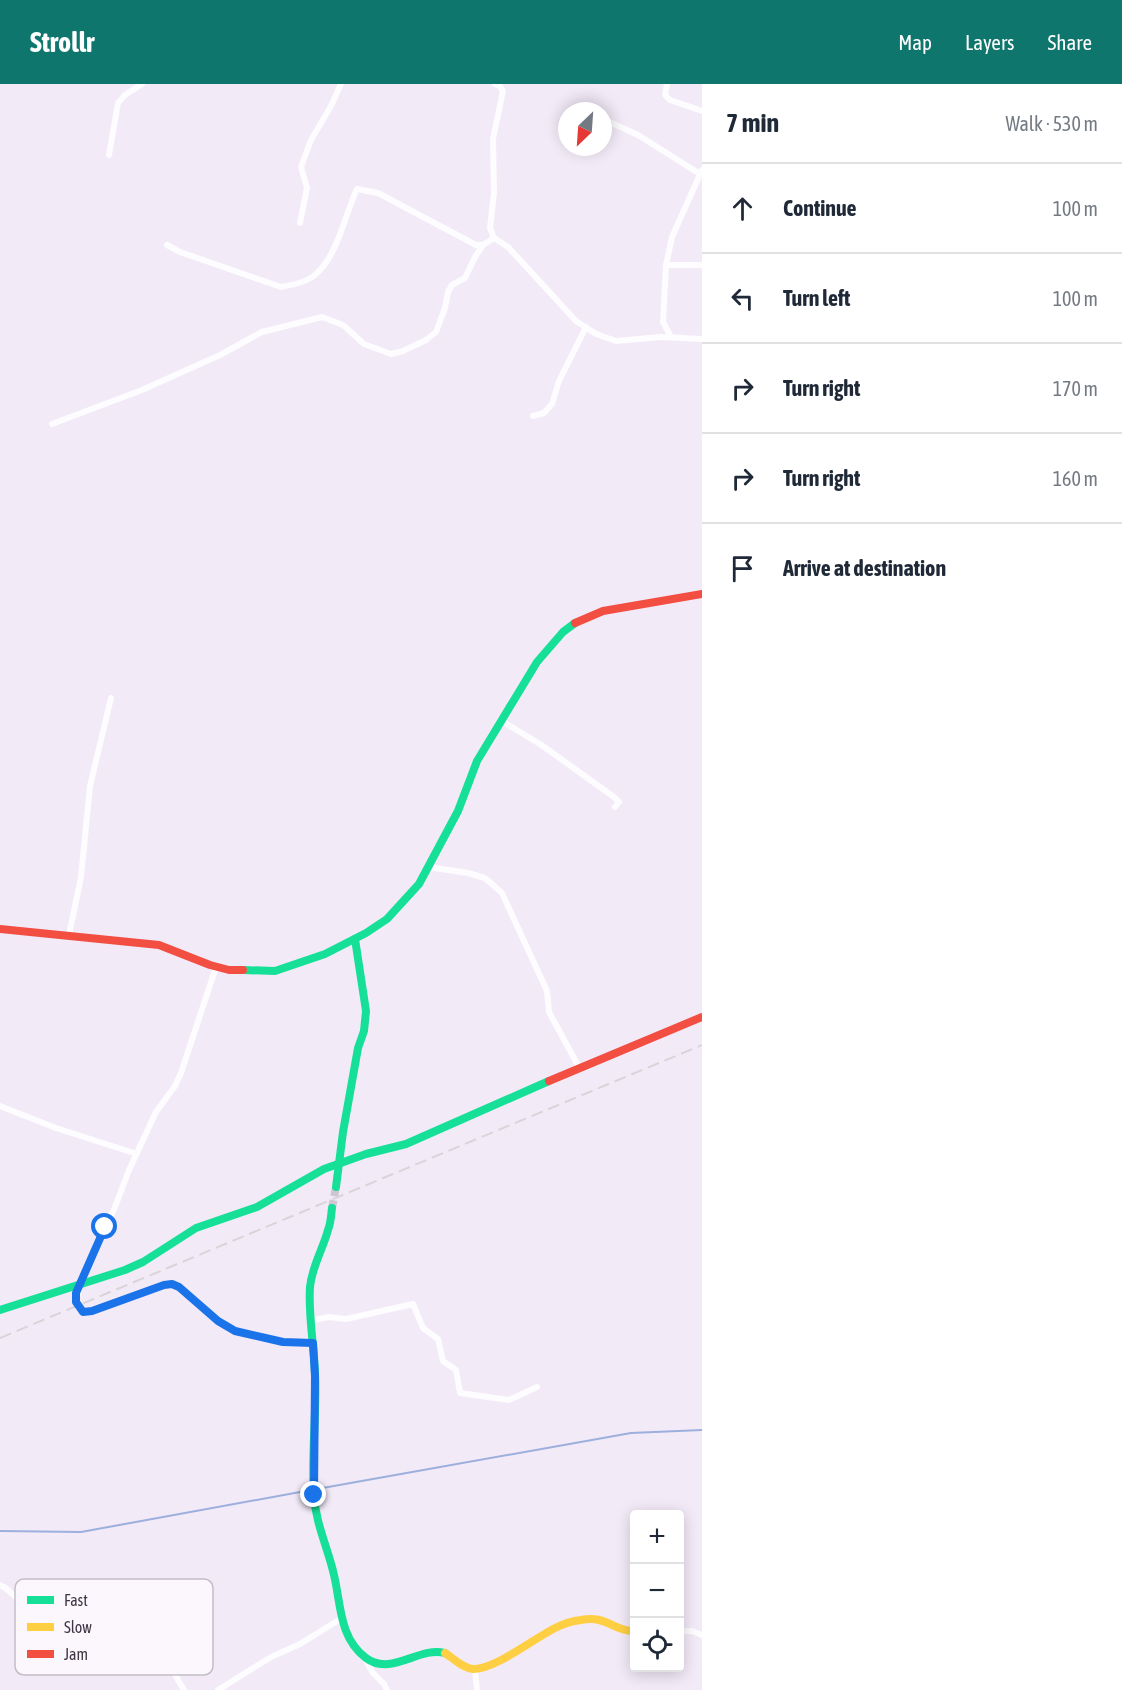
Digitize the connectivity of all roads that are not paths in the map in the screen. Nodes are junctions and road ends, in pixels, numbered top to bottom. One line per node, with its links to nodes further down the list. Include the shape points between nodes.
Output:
1 (142, 84): 7 (street, via 118,103)
2 (341, 84): 9 (street, via 301,167 307,188)
3 (495, 84): 10 (street, via 503,91 493,139 490,228)
4 (667, 84): 5 (street, via 665,94 670,100)
5 (702, 111)
6 (612, 123): 8 (street)
7 (109, 155)
8 (701, 172): 13 (street, via 672,237)
9 (300, 223)
10 (494, 238): 12 (street); 15 (street, via 508,247)
11 (167, 245): 12 (street, via 281,286 294,284 315,275 324,264 357,189 378,193 466,240)
12 (483, 245): 19 (street, via 465,278 448,292 436,332 403,351 391,354 364,344 343,325 322,317 262,332 142,390)
13 (666, 265): 14 (street); 16 (street, via 663,322)
14 (702, 265)
15 (586, 327): 16 (street, via 616,341); 18 (street, via 552,404)
16 (671, 337): 17 (street)
17 (702, 339)
18 (533, 416)
19 (52, 424)
20 (702, 594): 22 (street, via 612,608 574,623 537,662)
21 (111, 698): 26 (street, via 90,786 81,877)
22 (500, 720): 23 (street, via 614,797 619,802); 24 (street)
23 (615, 807)
24 (428, 867): 27 (street, via 399,908); 30 (street, via 485,878 502,893 547,991 549,1012)
25 (0, 929): 26 (street)
26 (69, 935): 28 (street, via 159,945)
27 (355, 939): 28 (street, via 275,971); 33 (street, via 366,1011)
28 (216, 967): 32 (street, via 181,1073 156,1112)
29 (702, 1017): 30 (street)
30 (580, 1069): 33 (street, via 406,1144)
31 (0, 1106): 32 (street)
32 (137, 1154): 36 (street)
33 (339, 1163): 34 (street); 36 (street, via 257,1207 196,1228 143,1262)
34 (336, 1187)
35 (332, 1208): 38 (street, via 310,1287)
36 (80, 1286): 37 (street); 39 (street, via 76,1299 83,1312 172,1284 235,1331 283,1342)
37 (0, 1310)
38 (314, 1320): 39 (street); 40 (street, via 346,1319 413,1304 423,1329 438,1339 443,1361 456,1370 460,1393 509,1400)
39 (313, 1343): 43 (street, via 316,1516 334,1574)
40 (537, 1387)
41 (0, 1585): 42 (street)
42 (15, 1595)
43 (342, 1618): 47 (street, via 348,1637); 51 (street)
44 (684, 1630): 46 (street)
45 (630, 1631): 48 (street, via 597,1618 571,1622)
46 (702, 1635)
47 (365, 1658): 48 (street, via 383,1665 441,1652); 52 (street)
48 (475, 1670): 53 (street)
49 (175, 1675): 50 (street)
50 (184, 1690)
51 (218, 1690)
52 (387, 1690)
53 (477, 1690)

